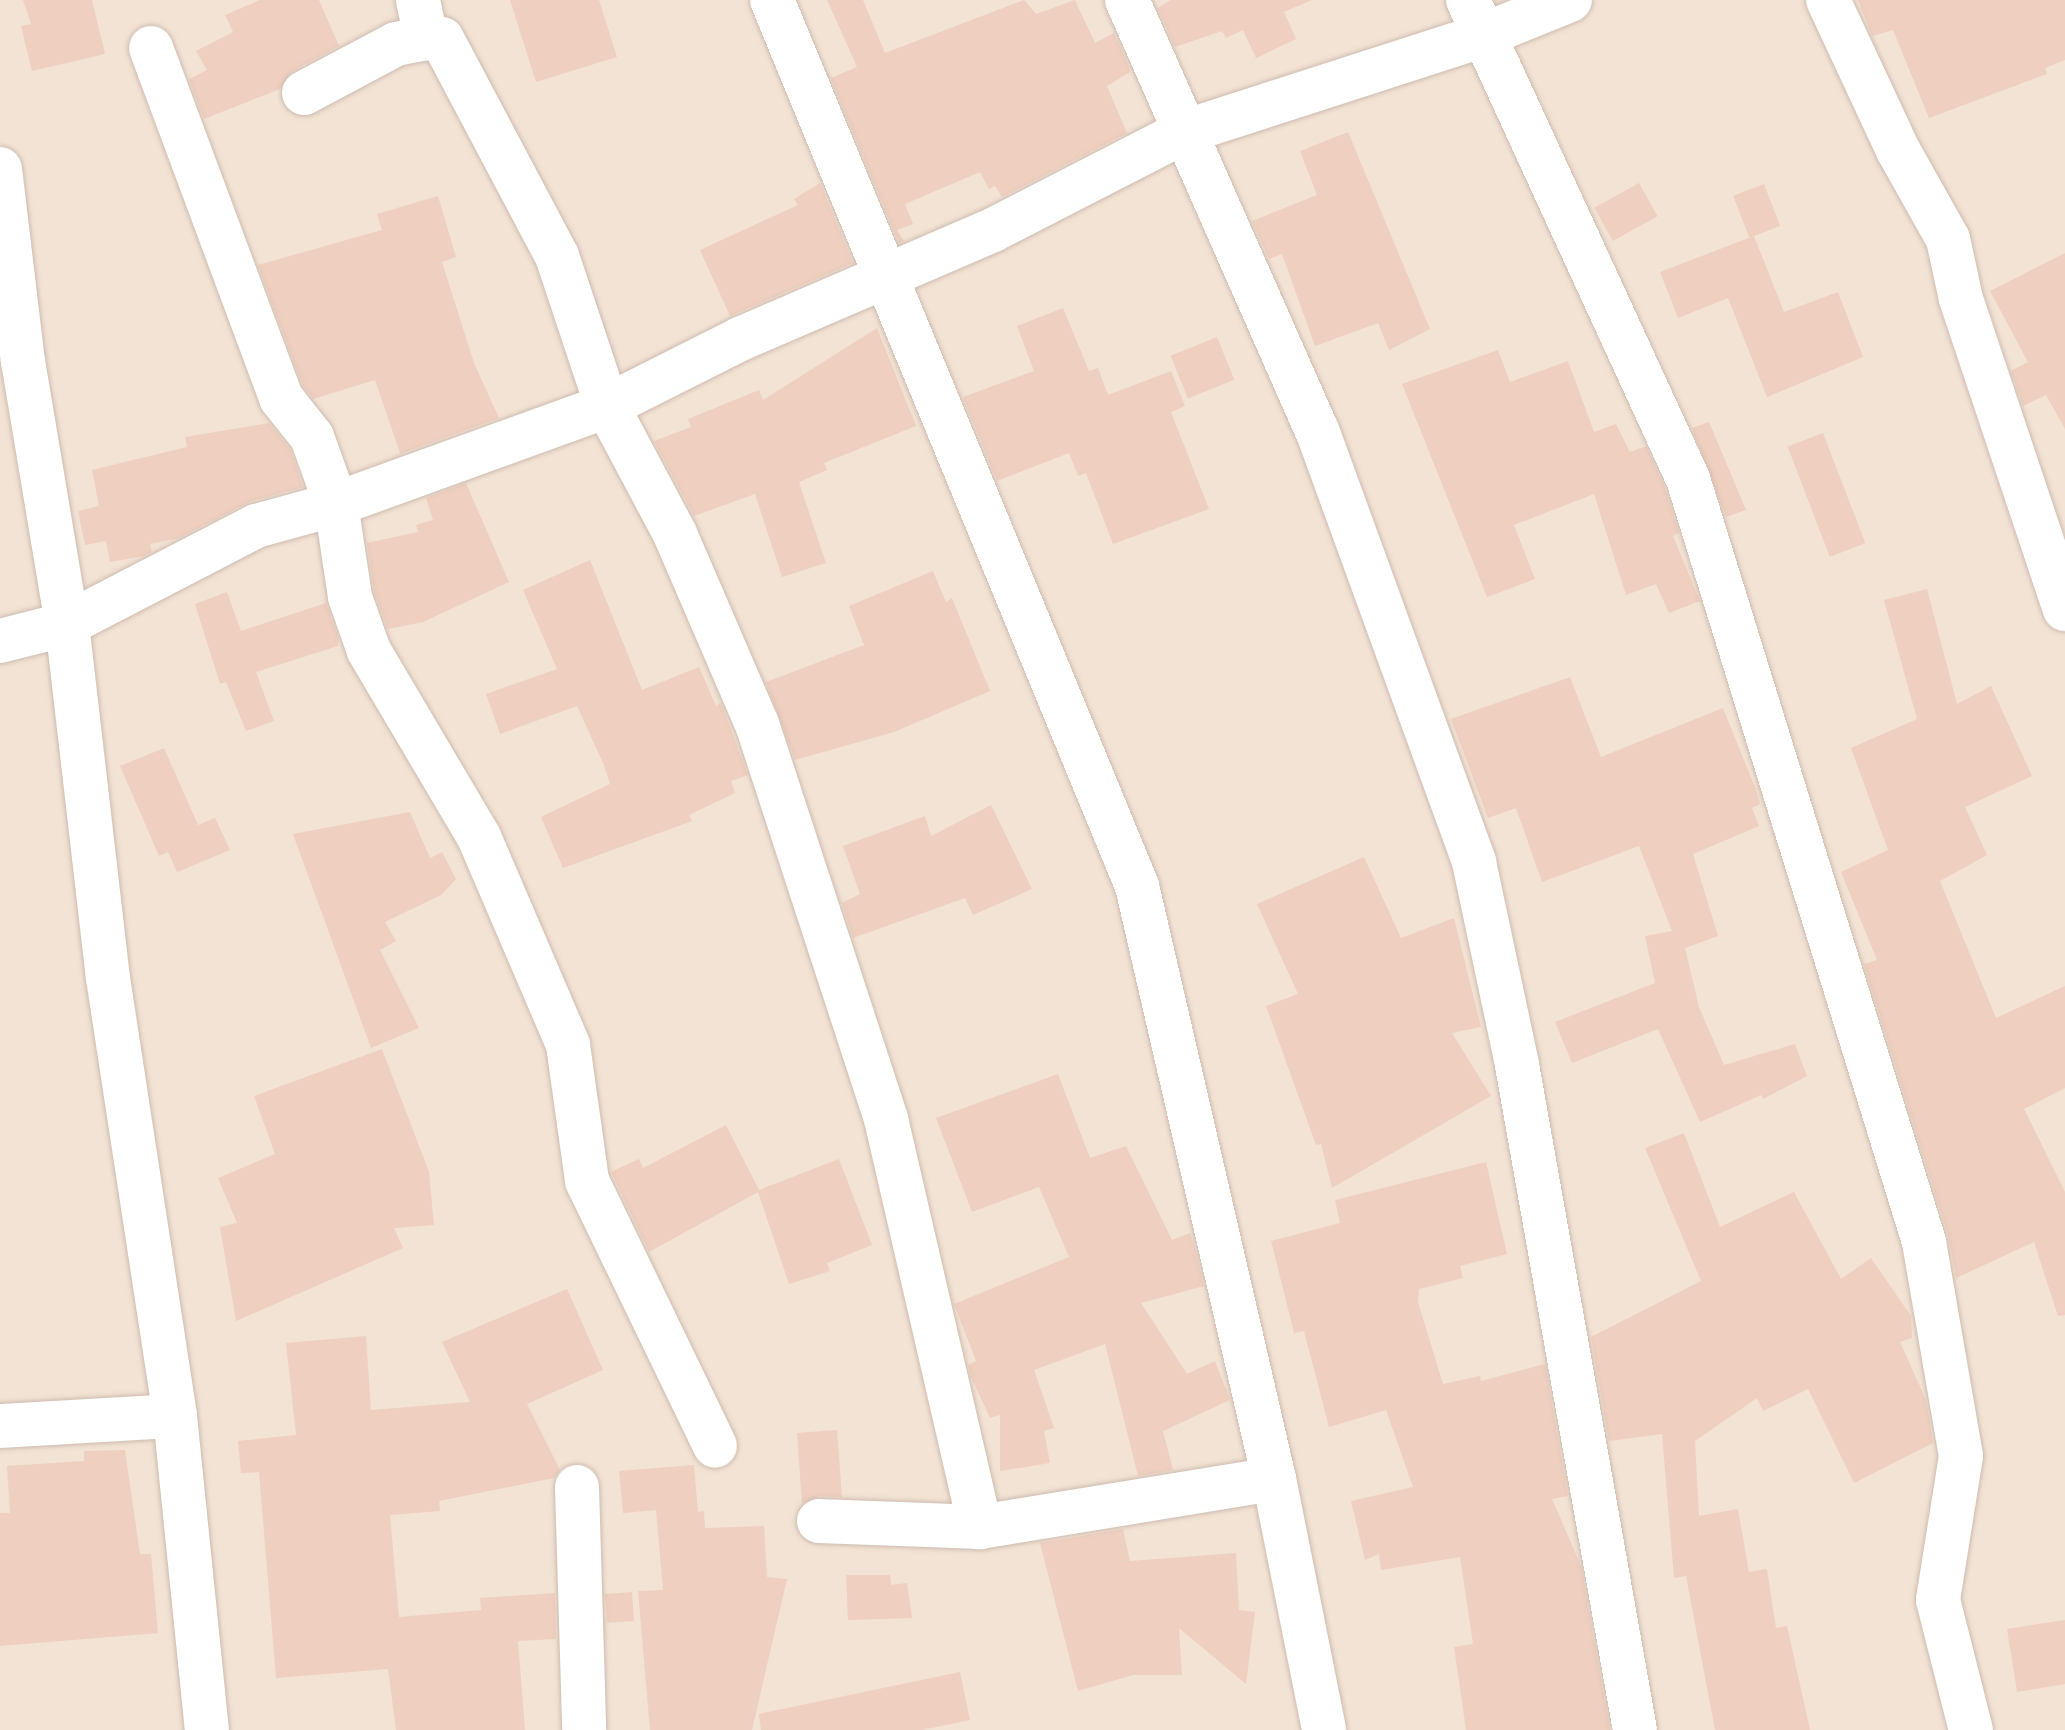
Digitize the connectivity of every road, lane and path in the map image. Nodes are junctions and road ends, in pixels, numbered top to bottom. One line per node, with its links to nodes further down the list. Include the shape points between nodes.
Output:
1 (772, 0): 11 (street)
2 (1127, 0): 9 (street)
3 (1570, 0): 5 (street)
4 (1828, 0): 14 (street, via 1898,150 1948,239 1961,299)
5 (1474, 18): 9 (street); 28 (street, via 1688,479 1924,1242 1961,1456 1938,1600)
6 (422, 19): 8 (street, via 396,44); 12 (street, via 442,39 557,256)
7 (151, 48): 13 (street, via 281,398 312,437)
8 (304, 93)
9 (1184, 132): 11 (street, via 993,230); 27 (street, via 1317,430 1474,862 1517,1065)
10 (0, 169): 15 (street, via 23,361)
11 (886, 277): 12 (street, via 726,345); 20 (street, via 1137,886)
12 (607, 406): 13 (street); 23 (street, via 675,534 757,724 886,1119)
13 (336, 504): 15 (street, via 256,526); 19 (street, via 350,597 369,651 479,837 568,1045 587,1181)
14 (2065, 609)
15 (67, 624): 16 (street); 17 (street, via 108,978)
16 (0, 641)
17 (175, 1416): 18 (street); 24 (street)
18 (0, 1426)
19 (715, 1446)
20 (1274, 1479): 23 (street); 26 (street)
21 (577, 1487): 25 (street)
22 (819, 1521): 23 (street)
23 (980, 1527)
24 (207, 1730)
25 (584, 1730)
26 (1324, 1730)
27 (1635, 1730)
28 (1971, 1730)

